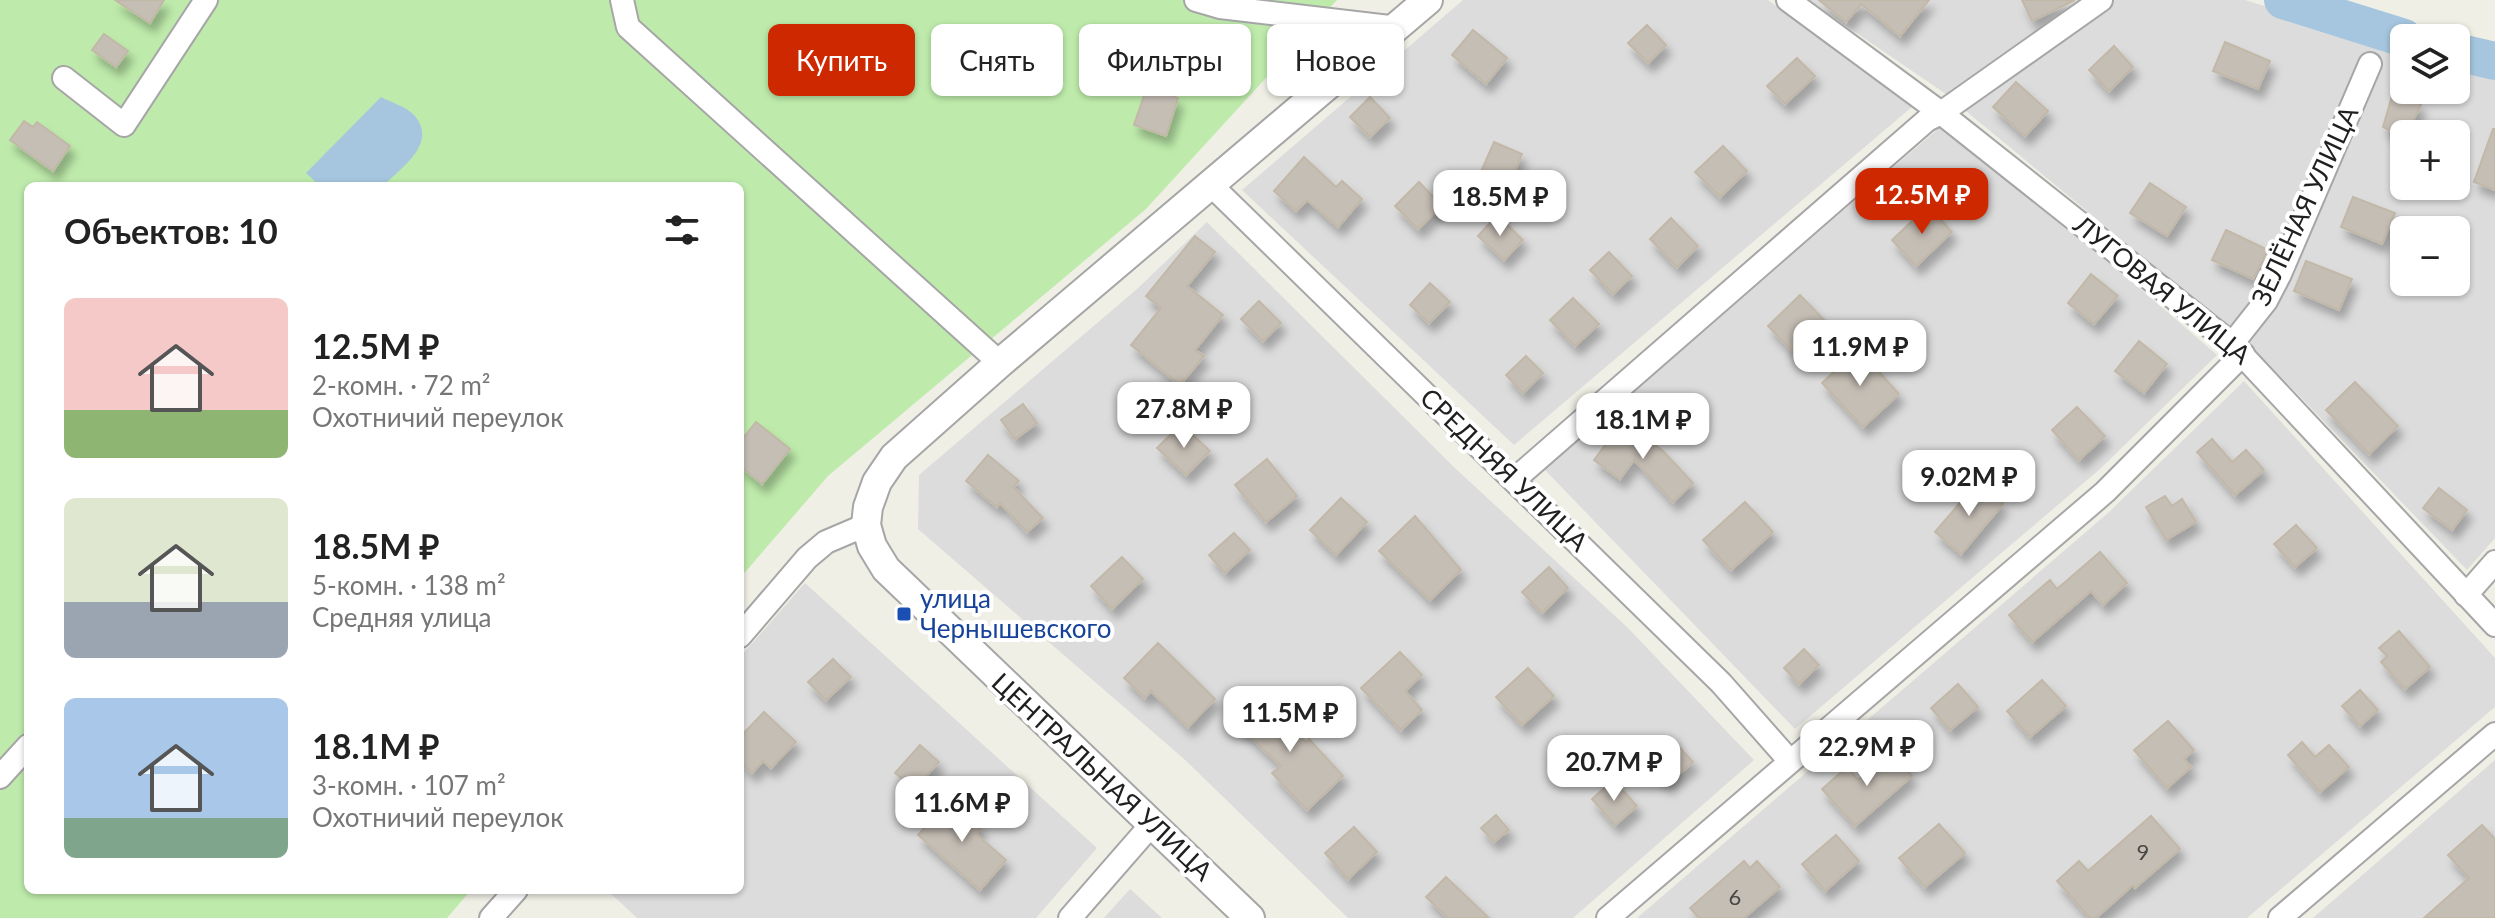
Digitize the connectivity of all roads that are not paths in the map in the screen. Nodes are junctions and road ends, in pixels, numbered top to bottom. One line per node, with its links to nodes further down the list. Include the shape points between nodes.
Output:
1 (206, 0): 10 (street, via 124,125)
2 (622, 0): 15 (street, via 628,27)
3 (1196, 0): 7 (street)
4 (1428, 0): 8 (street)
5 (1788, 0): 12 (street, ЛУГОВАЯ УЛИЦА)
6 (2101, 0): 12 (street)
7 (1374, 24)
8 (1402, 24)
9 (2370, 64): 14 (street, ЗЕЛЁНАЯ УЛИЦА, via 2280,274)
10 (64, 78)
11 (1318, 96): 13 (street)
12 (1941, 113): 14 (street, ЛУГОВАЯ УЛИЦА); 16 (street)
13 (1212, 186): 15 (street); 16 (street, СРЕДНЯЯ УЛИЦА)
14 (2238, 349): 19 (street, ЛУГОВАЯ УЛИЦА); 24 (street, ЗЕЛЁНАЯ УЛИЦА, via 2105,492)
15 (1000, 363): 17 (street, via 894,457 877,482)
16 (1515, 479): 24 (street, СРЕДНЯЯ УЛИЦА, via 1721,683)
17 (866, 525): 21 (street, via 816,550); 26 (street, ЦЕНТРАЛЬНАЯ УЛИЦА, via 876,554 905,589)
18 (2495, 562): 19 (street)
19 (2466, 595): 20 (street, ЛУГОВАЯ УЛИЦА)
20 (2495, 625)
21 (744, 631)
22 (2495, 734): 32 (street)
23 (24, 750): 25 (street)
24 (1789, 760): 31 (street, ЗЕЛЁНАЯ УЛИЦА)
25 (0, 777)
26 (1152, 824): 29 (street); 30 (street, ЦЕНТРАЛЬНАЯ УЛИЦА)
27 (512, 894): 28 (street)
28 (491, 918)
29 (1070, 918)
30 (1250, 918)
31 (1608, 918)
32 (2280, 918)

